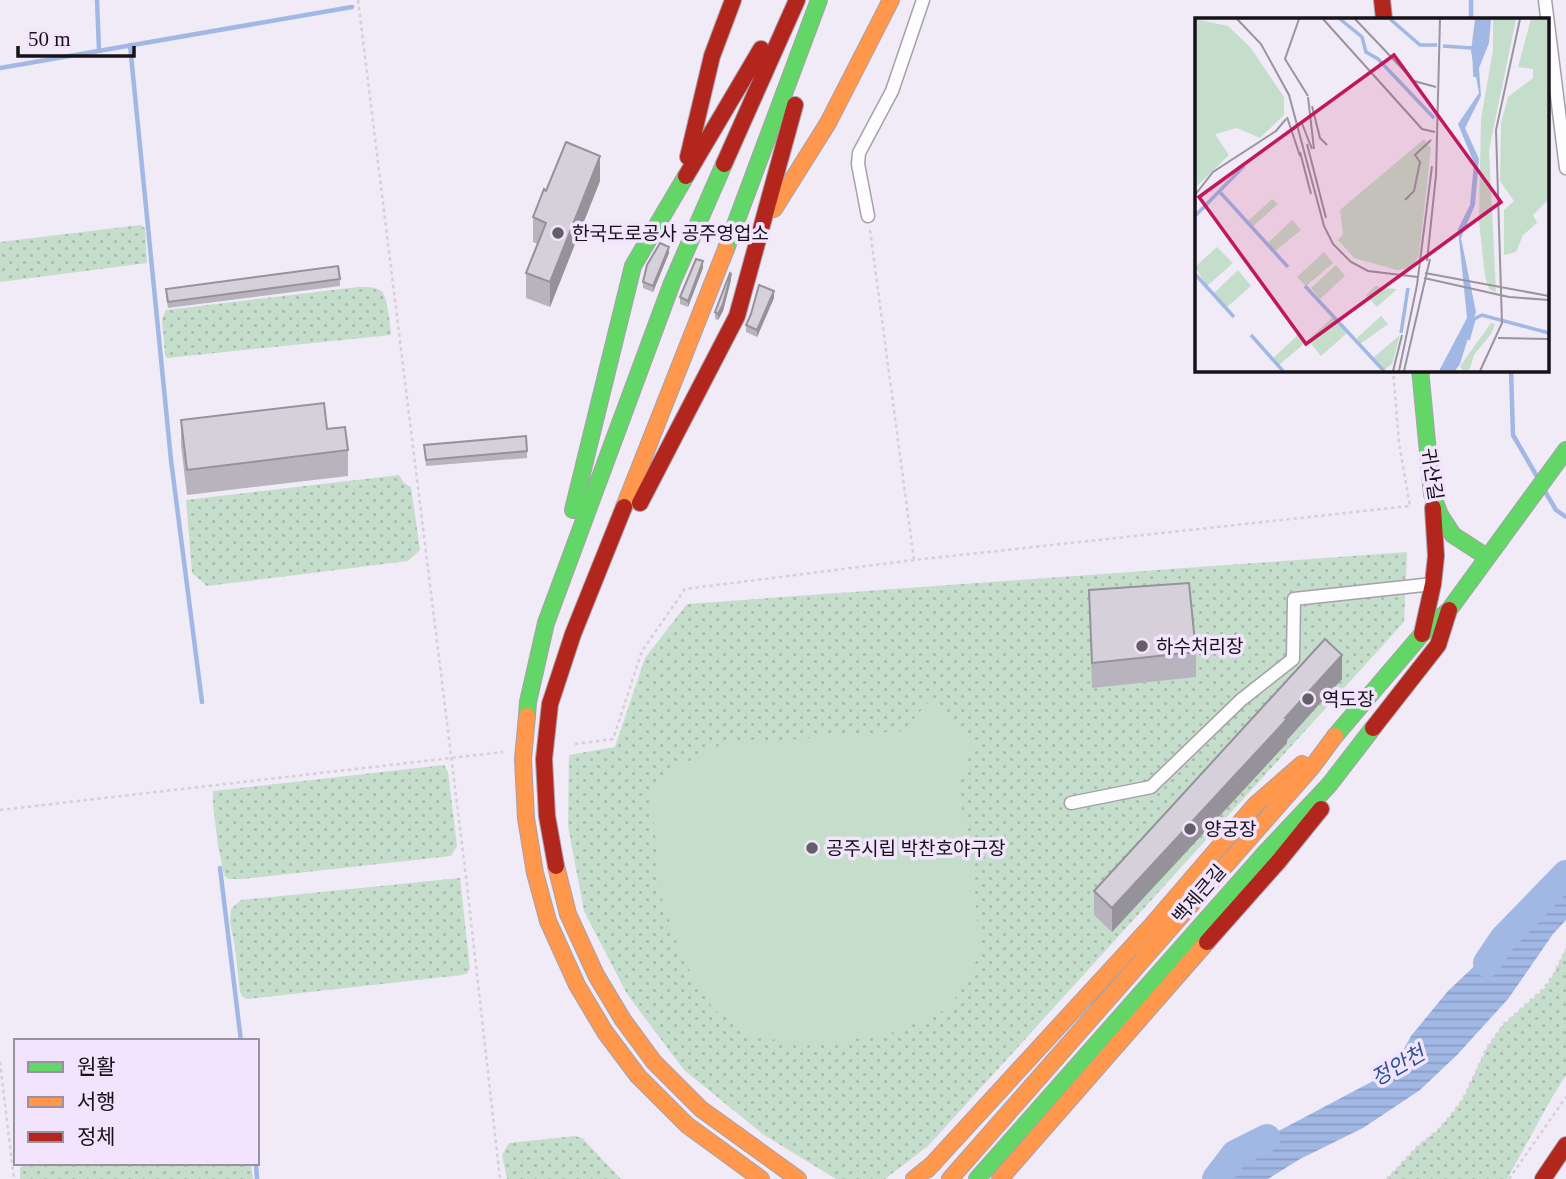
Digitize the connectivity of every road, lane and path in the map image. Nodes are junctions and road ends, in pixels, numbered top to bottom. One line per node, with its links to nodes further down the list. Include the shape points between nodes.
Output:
1 (358, 0): 32 (path)
2 (733, 0): 14 (main road, via 712,56)
3 (789, 0): 14 (main road)
4 (797, 0): 25 (main road, via 672,283)
5 (822, 0): 16 (main road); 26 (main road)
6 (891, 0): 16 (main road, via 828,123)
7 (923, 0): 15 (street, via 892,91 859,153)
8 (1382, 0): 10 (main road)
9 (1545, 0): 11 (street)
10 (1384, 18)
11 (1547, 18)
12 (1548, 24): 13 (street)
13 (1566, 168)
14 (682, 184): 25 (main road, via 633,266)
15 (868, 216): 22 (path)
16 (760, 231): 26 (main road, via 737,316)
17 (1393, 371): 22 (path, via 1410,506)
18 (1420, 371): 20 (main road, 귀산길)
19 (1566, 450): 21 (main road, 백제큰길)
20 (1432, 494): 21 (main road, 귀산길, via 1453,535); 23 (main road)
21 (1487, 557): 24 (main road, 백제큰길)
22 (914, 560): 30 (path, via 685,589 642,651 613,739)
23 (1433, 584): 27 (main road); 33 (street, via 1294,599 1293,659 1241,700 1151,787)
24 (1449, 610): 27 (main road, 백제큰길); 29 (main road, 백제큰길, via 1438,645)
25 (545, 623): 42 (main road, via 528,702 523,759 528,832 548,921 577,985 638,1076 687,1125)
26 (573, 634): 43 (main road, via 550,704 544,759 547,816 568,914 596,975 654,1062 701,1109)
27 (1422, 634): 28 (main road, 백제큰길)
28 (1343, 726): 39 (main road, via 1255,806); 46 (main road, 백제큰길)
29 (1365, 738): 47 (main road, 백제큰길, via 1329,785); 48 (main road, via 1335,790 1278,862)
30 (575, 744)
31 (503, 752): 32 (path)
32 (451, 759): 34 (path); 41 (path)
33 (1071, 803)
34 (0, 810)
35 (1566, 949): 49 (path, via 1544,989 1503,1025 1487,1048 1452,1114)
36 (0, 1062): 40 (path)
37 (1566, 1097): 50 (path)
38 (1566, 1145): 51 (main road)
39 (934, 1163): 44 (main road); 45 (main road)
40 (14, 1179)
41 (500, 1179)
42 (761, 1179)
43 (798, 1179)
44 (916, 1179)
45 (927, 1179)
46 (950, 1179)
47 (976, 1179)
48 (1000, 1179)
49 (1387, 1179)
50 (1509, 1179)
51 (1543, 1179)

